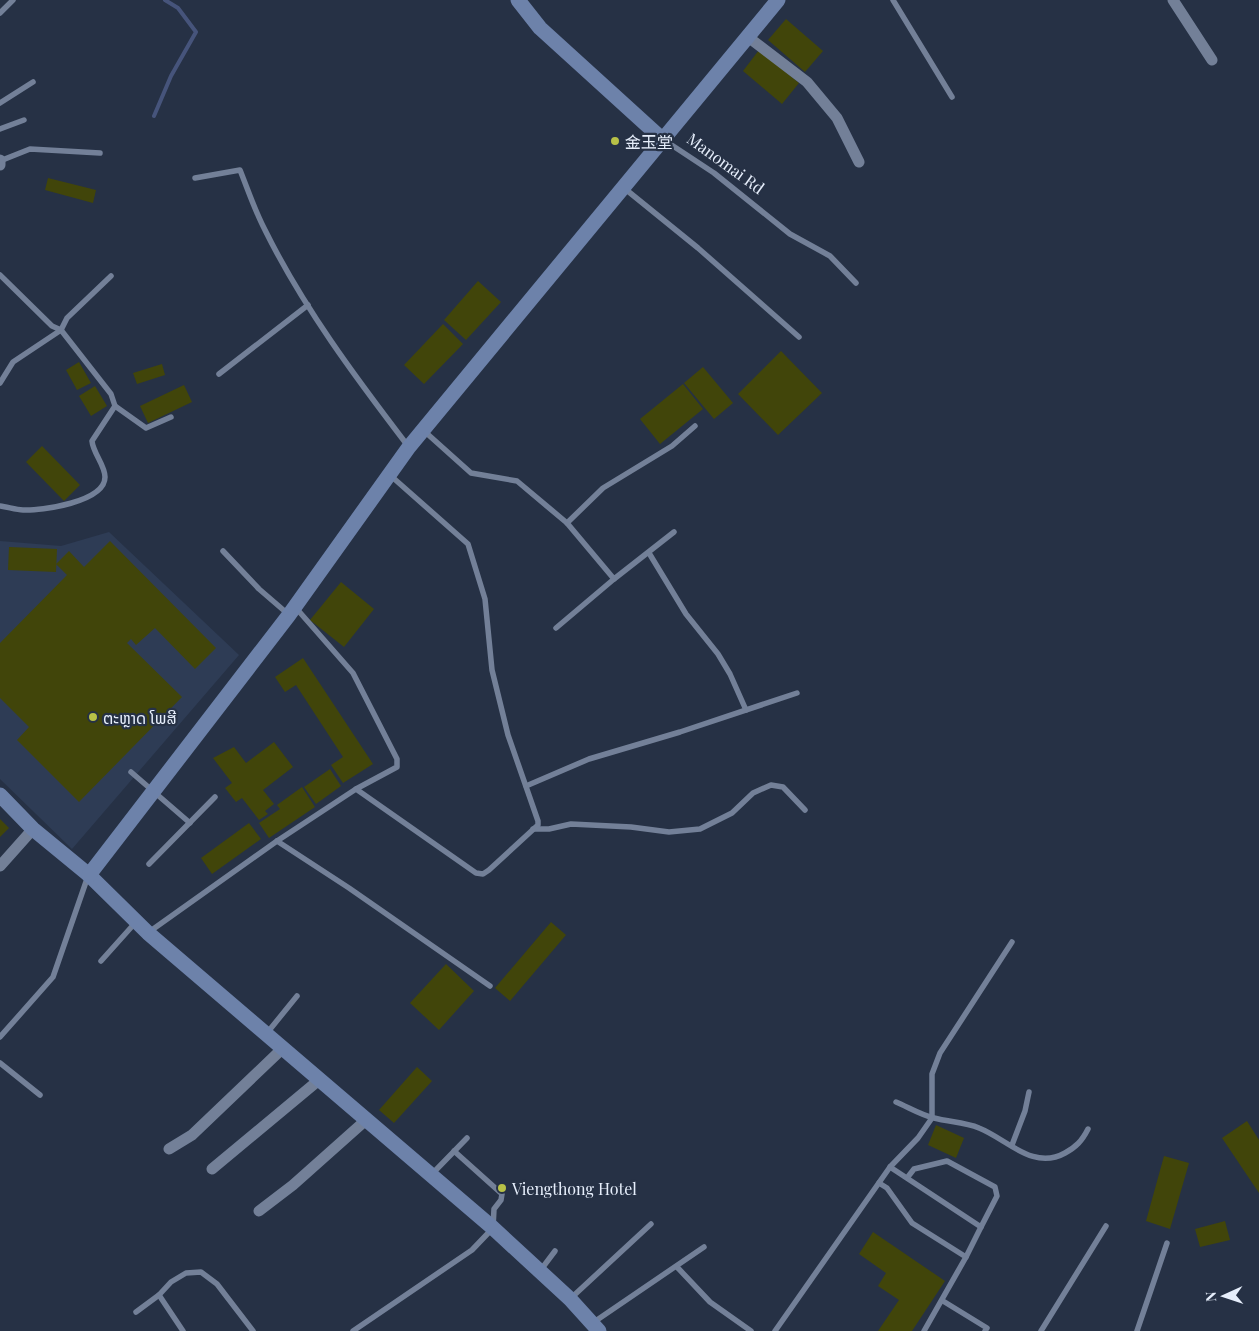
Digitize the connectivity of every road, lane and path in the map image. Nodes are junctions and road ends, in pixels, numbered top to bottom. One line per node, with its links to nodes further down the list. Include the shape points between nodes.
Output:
1 (13, 0): 6 (lane)
2 (518, 0): 14 (street, Manomai Rd, via 540,28)
3 (778, 0): 7 (street)
4 (893, 0): 10 (lane)
5 (1173, 0): 8 (street)
6 (0, 13)
7 (748, 37): 14 (street); 17 (street, via 807,82 837,118)
8 (1212, 60)
9 (33, 82): 11 (lane)
10 (952, 97)
11 (0, 103)
12 (24, 120): 13 (lane)
13 (0, 129)
14 (661, 138): 20 (street); 23 (lane, Manomai Rd, via 714,173 790,234 830,256)
15 (100, 153): 16 (lane, via 30,149)
16 (0, 161): 18 (street)
17 (859, 162)
18 (0, 165)
19 (195, 178): 24 (lane, via 240,170 264,230)
20 (624, 188): 26 (lane); 32 (street)
21 (0, 275): 25 (lane, via 52,326)
22 (111, 276): 25 (lane, via 67,318)
23 (856, 283)
24 (308, 305): 27 (lane); 33 (lane, via 360,383)
25 (61, 330): 28 (lane, via 13,362); 29 (lane, via 111,394)
26 (799, 337)
27 (219, 374)
28 (0, 383)
29 (115, 406): 30 (lane, via 146,428); 35 (lane, via 92,441 105,476 98,491 65,506 23,510)
30 (171, 417)
31 (695, 426): 36 (lane, via 672,446 603,488)
32 (423, 430): 33 (street); 36 (lane, via 472,473 517,481)
33 (409, 447): 34 (street)
34 (389, 474): 41 (street); 46 (lane, via 468,544 485,600 492,670 508,735)
35 (0, 506)
36 (567, 523): 40 (lane)
37 (674, 532): 39 (lane)
38 (223, 551): 41 (lane, via 259,589)
39 (649, 553): 40 (lane); 44 (lane, via 686,614 718,654)
40 (614, 579): 42 (lane)
41 (292, 611): 47 (lane, via 353,673 397,758 397,767); 48 (street)
42 (556, 628)
43 (797, 692): 44 (lane)
44 (746, 710): 46 (lane, via 589,759)
45 (131, 772): 48 (lane)
46 (526, 786): 54 (lane, via 538,821)
47 (356, 789): 54 (lane, via 476,873 483,874 489,870); 55 (lane)
48 (153, 792): 52 (lane); 58 (street)
49 (0, 795): 53 (street)
50 (215, 797): 52 (lane)
51 (805, 810): 54 (lane, via 783,786 770,785 754,793 732,813 700,829 669,832 571,824 549,830)
52 (190, 823): 56 (lane)
53 (34, 829): 57 (street); 58 (street)
54 (533, 829)
55 (277, 840): 60 (lane); 63 (lane)
56 (149, 864)
57 (0, 866)
58 (88, 875): 59 (street); 66 (lane, via 53,977)
59 (137, 922): 60 (street); 62 (lane)
60 (148, 933): 65 (street)
61 (1012, 942): 73 (lane, via 940,1052 932,1074)
62 (102, 961)
63 (490, 986)
64 (297, 996): 65 (lane)
65 (265, 1034): 67 (street)
66 (0, 1037)
67 (282, 1049): 69 (street); 78 (street, via 192,1135)
68 (0, 1063): 71 (lane)
69 (319, 1080): 74 (street); 81 (street)
70 (1029, 1092): 77 (lane)
71 (40, 1095)
72 (896, 1102): 73 (lane)
73 (932, 1118): 77 (lane, via 978,1128); 80 (lane)
74 (366, 1120): 82 (street); 85 (street, via 293,1186)
75 (1088, 1129): 77 (lane, via 1074,1148 1055,1159 1028,1156)
76 (467, 1138): 79 (lane)
77 (1012, 1145)
78 (169, 1148)
79 (454, 1151): 82 (lane); 89 (lane, via 502,1194 494,1209)
80 (890, 1167): 83 (lane); 84 (lane)
81 (212, 1169)
82 (430, 1175): 89 (street)
83 (907, 1178): 88 (lane); 88 (lane, via 914,1169 947,1161 995,1187 997,1196)
84 (879, 1183): 93 (lane, via 887,1188 912,1223); 106 (lane)
85 (260, 1210)
86 (651, 1224): 97 (lane)
87 (1106, 1226): 108 (lane)
88 (981, 1227): 93 (lane)
89 (493, 1228): 95 (street); 104 (lane, via 472,1250)
90 (1166, 1242): 109 (lane)
91 (704, 1247): 94 (lane)
92 (555, 1251): 95 (lane)
93 (966, 1257): 98 (lane)
94 (677, 1267): 100 (lane); 105 (lane, via 710,1302)
95 (540, 1271): 97 (street)
96 (159, 1295): 99 (lane); 102 (lane); 103 (lane, via 186,1273 201,1272 217,1284)
97 (570, 1299): 100 (street)
98 (943, 1301): 101 (lane); 107 (lane)
99 (136, 1312)
100 (595, 1327)
101 (988, 1330)
102 (183, 1331)
103 (253, 1331)
104 (353, 1331)
105 (751, 1331)
106 (774, 1331)
107 (924, 1331)
108 (1041, 1331)
109 (1137, 1331)

